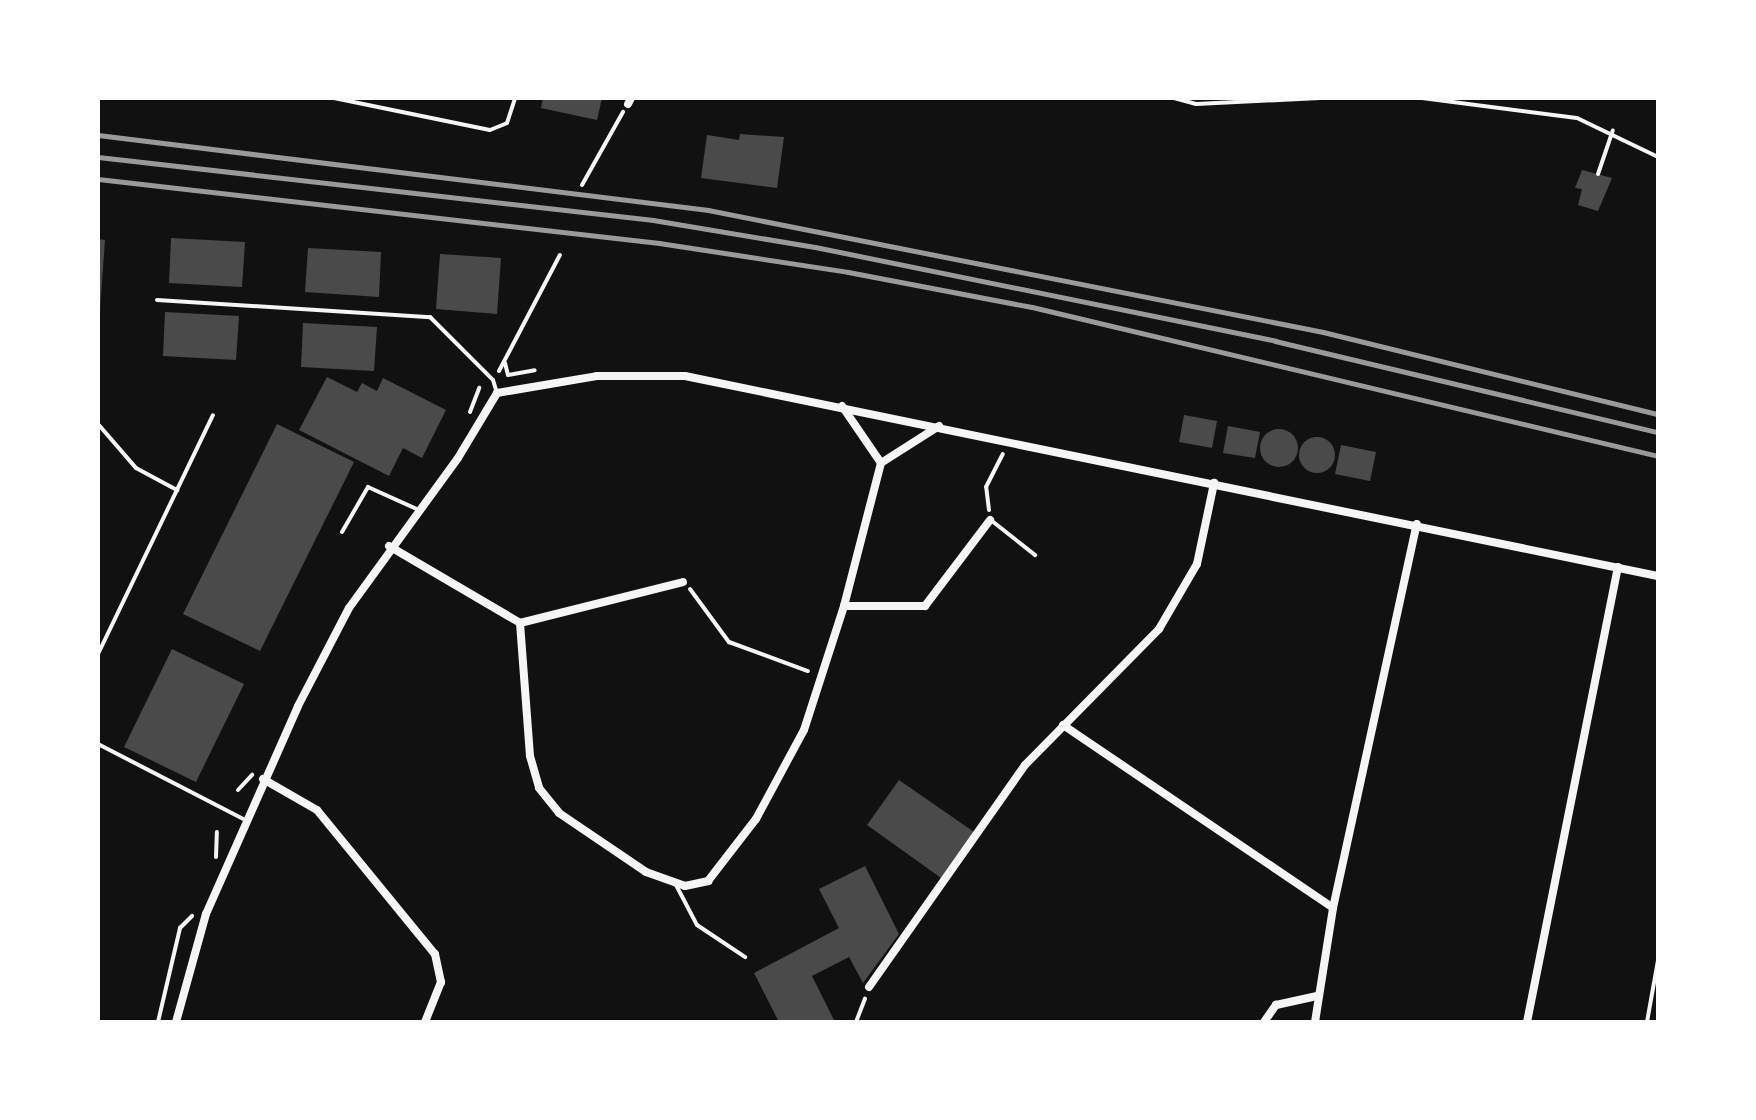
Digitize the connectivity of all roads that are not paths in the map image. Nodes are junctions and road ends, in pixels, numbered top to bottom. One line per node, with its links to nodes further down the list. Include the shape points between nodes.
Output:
1 (333, 98): 2 (lane, via 496,130 511,116)
2 (515, 98)
3 (157, 300): 4 (lane, via 430,317 493,380)
4 (497, 392): 5 (street, via 597,376 685,376); 12 (street)
5 (842, 406): 8 (street); 9 (street)
6 (214, 415): 11 (lane)
7 (98, 424): 11 (lane, via 136,468)
8 (939, 426): 9 (street); 10 (street)
9 (881, 462): 21 (street)
10 (1214, 483): 14 (street); 24 (street, via 1197,564 1168,616)
11 (177, 490): 23 (lane)
12 (419, 510): 15 (lane, via 368,487); 16 (street)
13 (990, 520): 17 (lane); 21 (street, via 925,606)
14 (1417, 524): 18 (street); 29 (street)
15 (342, 532)
16 (388, 546): 22 (street); 26 (street, via 349,608)
17 (1035, 555)
18 (1618, 567): 19 (street); 37 (street)
19 (1658, 576)
20 (683, 582): 22 (street)
21 (844, 606): 28 (street, via 804,730 726,864 708,881)
22 (520, 623): 28 (street, via 530,756 539,788 559,813 646,872)
23 (98, 654)
24 (1063, 725): 29 (street); 31 (street, via 1025,765)
25 (98, 744): 27 (lane)
26 (263, 780): 27 (street); 34 (street, via 317,810 435,954 441,982)
27 (243, 819): 33 (street)
28 (675, 883): 30 (lane, via 697,925)
29 (1333, 908): 32 (street)
30 (745, 957)
31 (869, 987)
32 (1318, 996): 35 (street, via 1276,1005); 36 (street)
33 (176, 1022)
34 (424, 1022)
35 (1264, 1022)
36 (1315, 1022)
37 (1527, 1022)

